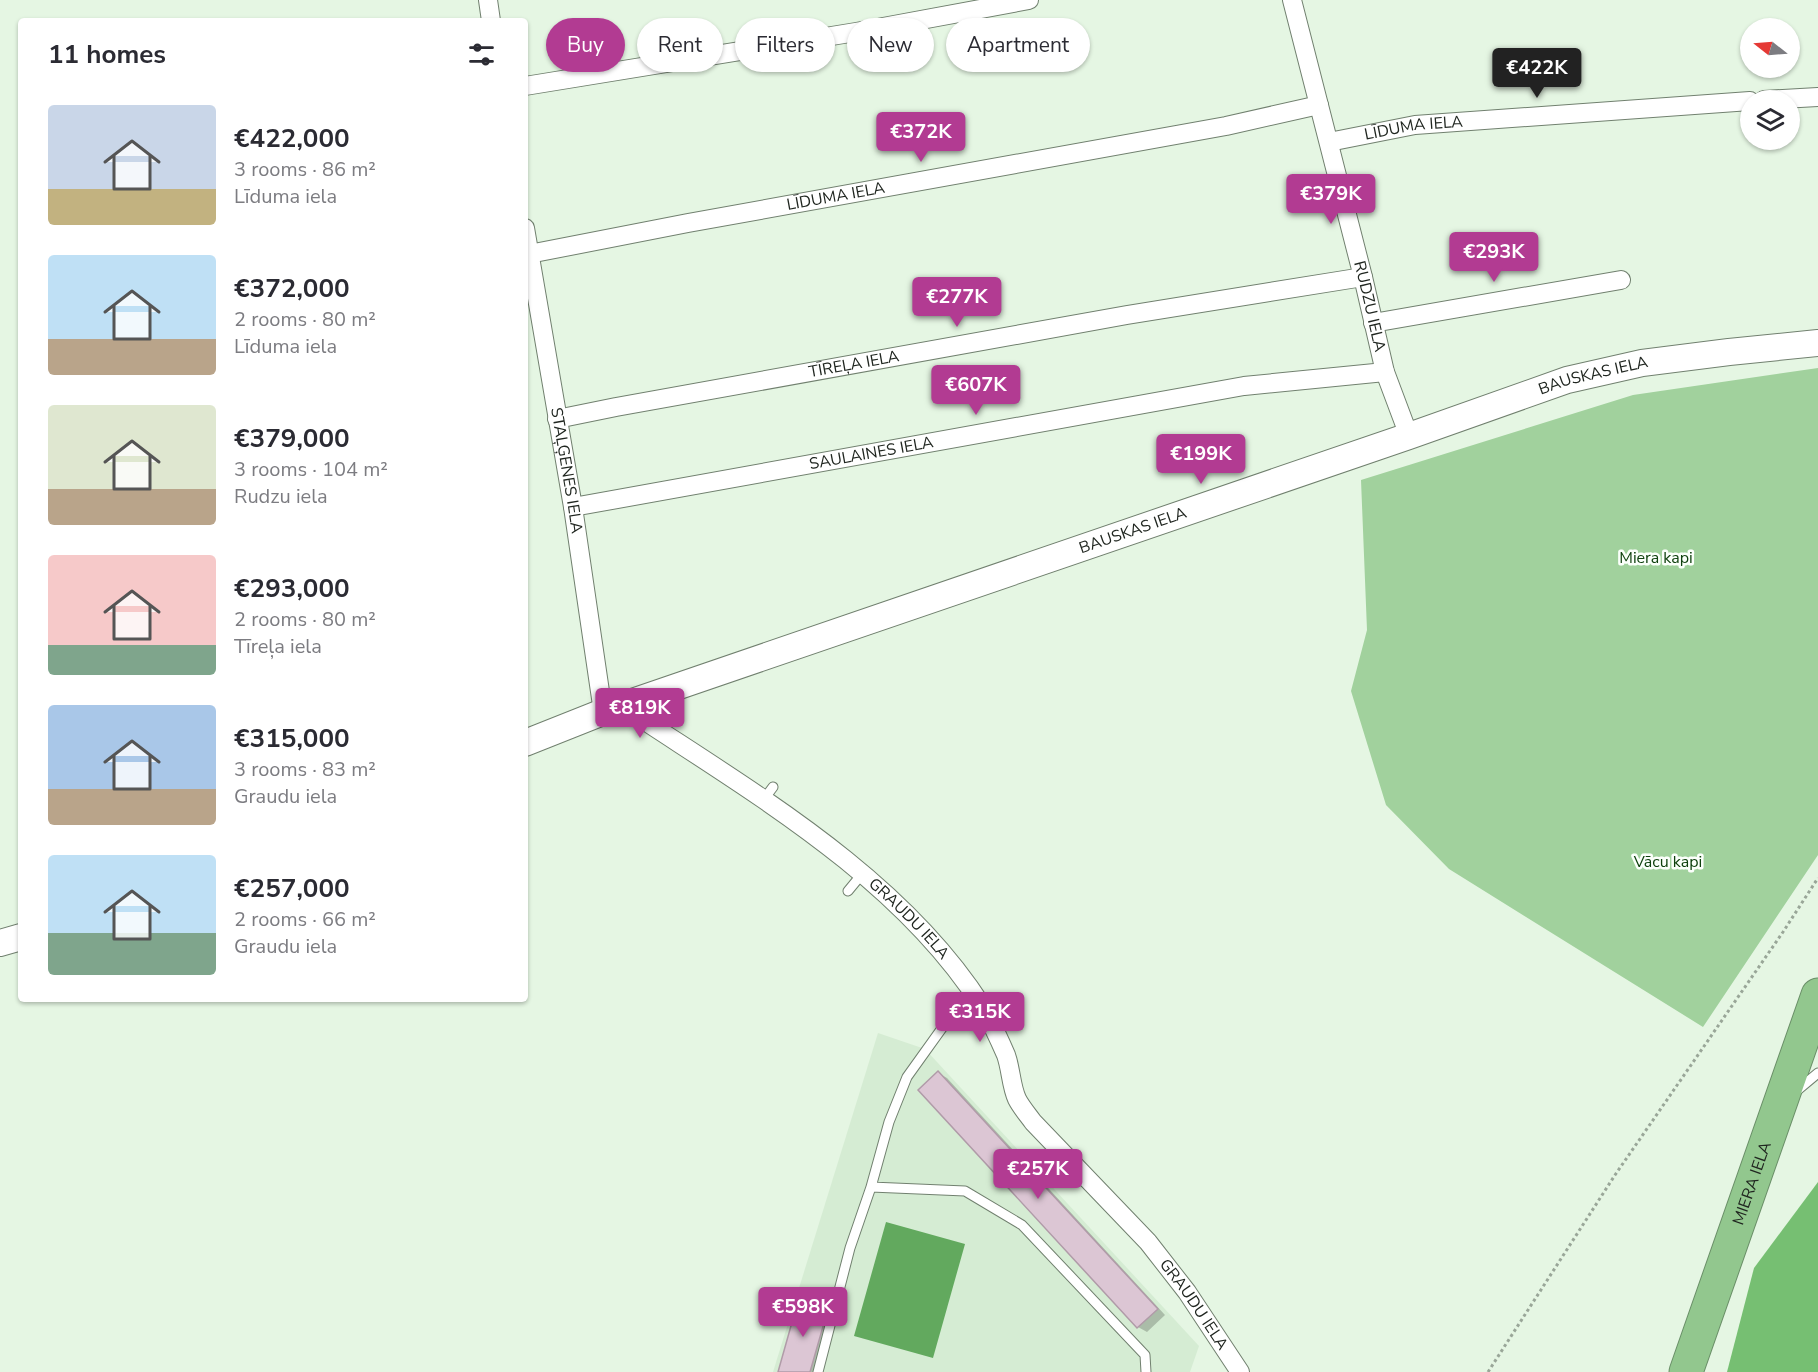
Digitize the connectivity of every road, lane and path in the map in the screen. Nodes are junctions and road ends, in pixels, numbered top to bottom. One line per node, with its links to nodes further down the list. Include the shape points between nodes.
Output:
1 (488, 0): 4 (street)
2 (1029, 0): 5 (street)
3 (1292, 0): 9 (street, RUDZU IELA)
4 (491, 18)
5 (528, 86)
6 (1818, 97): 7 (street)
7 (1800, 98)
8 (1740, 102): 10 (street, LĪDUMA IELA, via 1415,125)
9 (1319, 105): 10 (street, RUDZU IELA); 12 (street, LĪDUMA IELA, via 1226,126)
10 (1329, 142): 13 (street, RUDZU IELA)
11 (528, 248): 12 (street, STAĻĢENES IELA)
12 (529, 254): 18 (street, STAĻĢENES IELA)
13 (1363, 277): 15 (street, RUDZU IELA); 18 (street, TĪREĻA IELA)
14 (1620, 280): 15 (street)
15 (1373, 323): 17 (street, RUDZU IELA)
16 (1818, 343): 19 (street, BAUSKAS IELA, via 1642,363 1567,380)
17 (1385, 372): 19 (street, RUDZU IELA); 20 (street, SAULAINES IELA, via 1244,386)
18 (557, 419): 20 (street, STAĻĢENES IELA)
19 (1409, 436): 21 (street, BAUSKAS IELA)
20 (573, 507): 22 (street, STAĻĢENES IELA)
21 (638, 701): 22 (street, BAUSKAS IELA); 24 (street, GRAUDU IELA, via 651,725 769,793)
22 (603, 712): 23 (street, BAUSKAS IELA)
23 (528, 742)
24 (862, 874): 26 (lane); 29 (street, GRAUDU IELA, via 914,920)
25 (1818, 878): 37 (path, via 1615,1175)
26 (848, 891)
27 (18, 937): 28 (street)
28 (0, 943)
29 (974, 995): 33 (lane, via 955,1010 907,1077 889,1122); 36 (street, GRAUDU IELA, via 1006,1056 1017,1099 1032,1122 1148,1242)
30 (1818, 995): 32 (highway, MIERA IELA)
31 (1818, 1074): 32 (lane)
32 (1779, 1106): 38 (highway, MIERA IELA)
33 (871, 1187): 34 (lane, via 850,1248); 35 (lane, via 965,1191 1022,1225 1145,1355)
34 (818, 1372)
35 (1146, 1372)
36 (1240, 1372)
37 (1488, 1372)
38 (1686, 1372)

